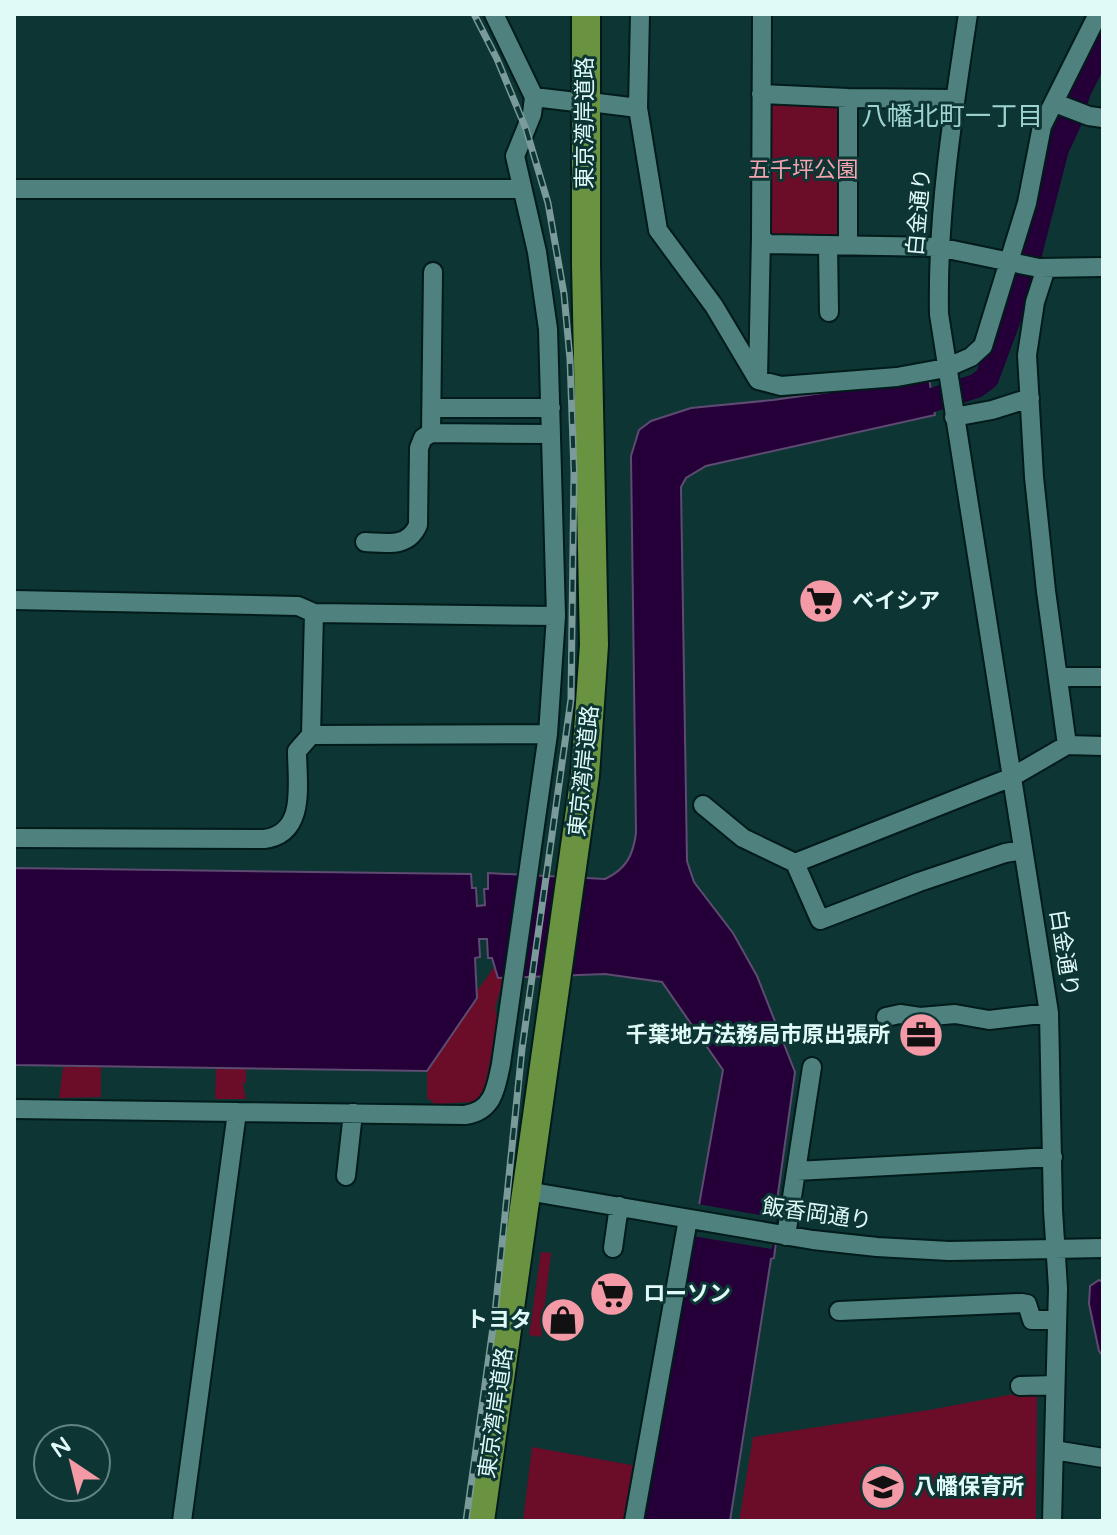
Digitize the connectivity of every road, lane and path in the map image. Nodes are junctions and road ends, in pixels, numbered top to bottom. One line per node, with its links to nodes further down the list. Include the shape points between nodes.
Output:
1 (494, 14): 9 (street)
2 (586, 14): 12 (highway, 東京湾岸道路)
3 (599, 14): 12 (highway, 東京湾岸道路)
4 (640, 14): 14 (street)
5 (762, 14): 8 (street)
6 (968, 14): 11 (street, 白金通り)
7 (1098, 14): 13 (street)
8 (761, 94): 10 (street); 18 (street)
9 (534, 97): 12 (street); 17 (street, via 515,156)
10 (848, 98): 11 (street); 20 (street)
11 (955, 99): 21 (street, 白金通り)
12 (591, 103): 14 (street); 59 (highway, 東京湾岸道路, via 594,645 578,876)
13 (1055, 103): 15 (street); 22 (street, via 1042,126)
14 (638, 108): 28 (street, via 658,230 714,306)
15 (1096, 117)
16 (14, 189): 17 (street)
17 (521, 189): 31 (street, via 544,290)
18 (761, 237): 19 (street, via 768,244); 28 (street)
19 (828, 245): 20 (street); 26 (street)
20 (848, 245): 21 (street)
21 (938, 247): 22 (street); 27 (street, 白金通り)
22 (1014, 262): 24 (street); 27 (street, via 983,346)
23 (1103, 267): 24 (street)
24 (1042, 268): 29 (street, via 1027,355)
25 (433, 272): 30 (street)
26 (829, 312)
27 (946, 368): 28 (street, via 781,386); 32 (street, 白金通り)
28 (758, 380)
29 (1030, 398): 32 (street, via 992,410); 39 (street)
30 (432, 408): 31 (street); 33 (street)
31 (551, 408): 34 (street)
32 (953, 408): 45 (street, 白金通り)
33 (431, 433): 34 (street); 35 (street, via 419,448 414,534 402,543)
34 (551, 434): 38 (street)
35 (365, 542)
36 (14, 600): 37 (street, via 298,606)
37 (314, 613): 38 (street); 42 (street)
38 (556, 616): 41 (street)
39 (1058, 677): 40 (street); 43 (street)
40 (1103, 677)
41 (548, 734): 42 (street); 55 (street, via 493,1096 486,1107 465,1115)
42 (311, 735): 47 (street, via 297,751 295,817 273,838)
43 (1067, 745): 44 (street); 45 (street)
44 (1103, 746)
45 (1012, 777): 48 (street, 白金通り); 49 (street)
46 (703, 805): 49 (street, via 743,838)
47 (14, 838)
48 (1023, 850): 49 (street, via 820,920); 50 (street, 白金通り)
49 (795, 863)
50 (1049, 1013): 51 (street, via 989,1020 955,1014); 56 (street, 白金通り)
51 (886, 1017)
52 (812, 1067): 57 (street)
53 (14, 1109): 54 (street)
54 (237, 1112): 55 (street); 74 (street)
55 (353, 1113): 58 (street)
56 (1053, 1157): 57 (street); 65 (street, 白金通り)
57 (796, 1171): 62 (street)
58 (346, 1176)
59 (534, 1192): 60 (street, 飯香岡通り); 75 (highway, 東京湾岸道路); 76 (highway, 東京湾岸道路)
60 (619, 1206): 61 (street, 飯香岡通り); 63 (street)
61 (692, 1219): 62 (street, 飯香岡通り); 71 (street)
62 (780, 1235): 65 (street, 飯香岡通り, via 920,1249)
63 (613, 1248)
64 (1103, 1248): 65 (street, 飯香岡通り)
65 (1056, 1249): 67 (street, 白金通り)
66 (839, 1311): 67 (street, via 1021,1303 1027,1304 1032,1320)
67 (1057, 1320): 68 (street, 白金通り)
68 (1055, 1385): 69 (street); 72 (street, 白金通り)
69 (1020, 1386)
70 (630, 1428): 71 (street)
71 (650, 1431): 77 (street)
72 (1054, 1450): 73 (street); 78 (street, 白金通り)
73 (1103, 1458)
74 (182, 1521)
75 (480, 1521)
76 (495, 1521)
77 (634, 1521)
78 (1052, 1521)

